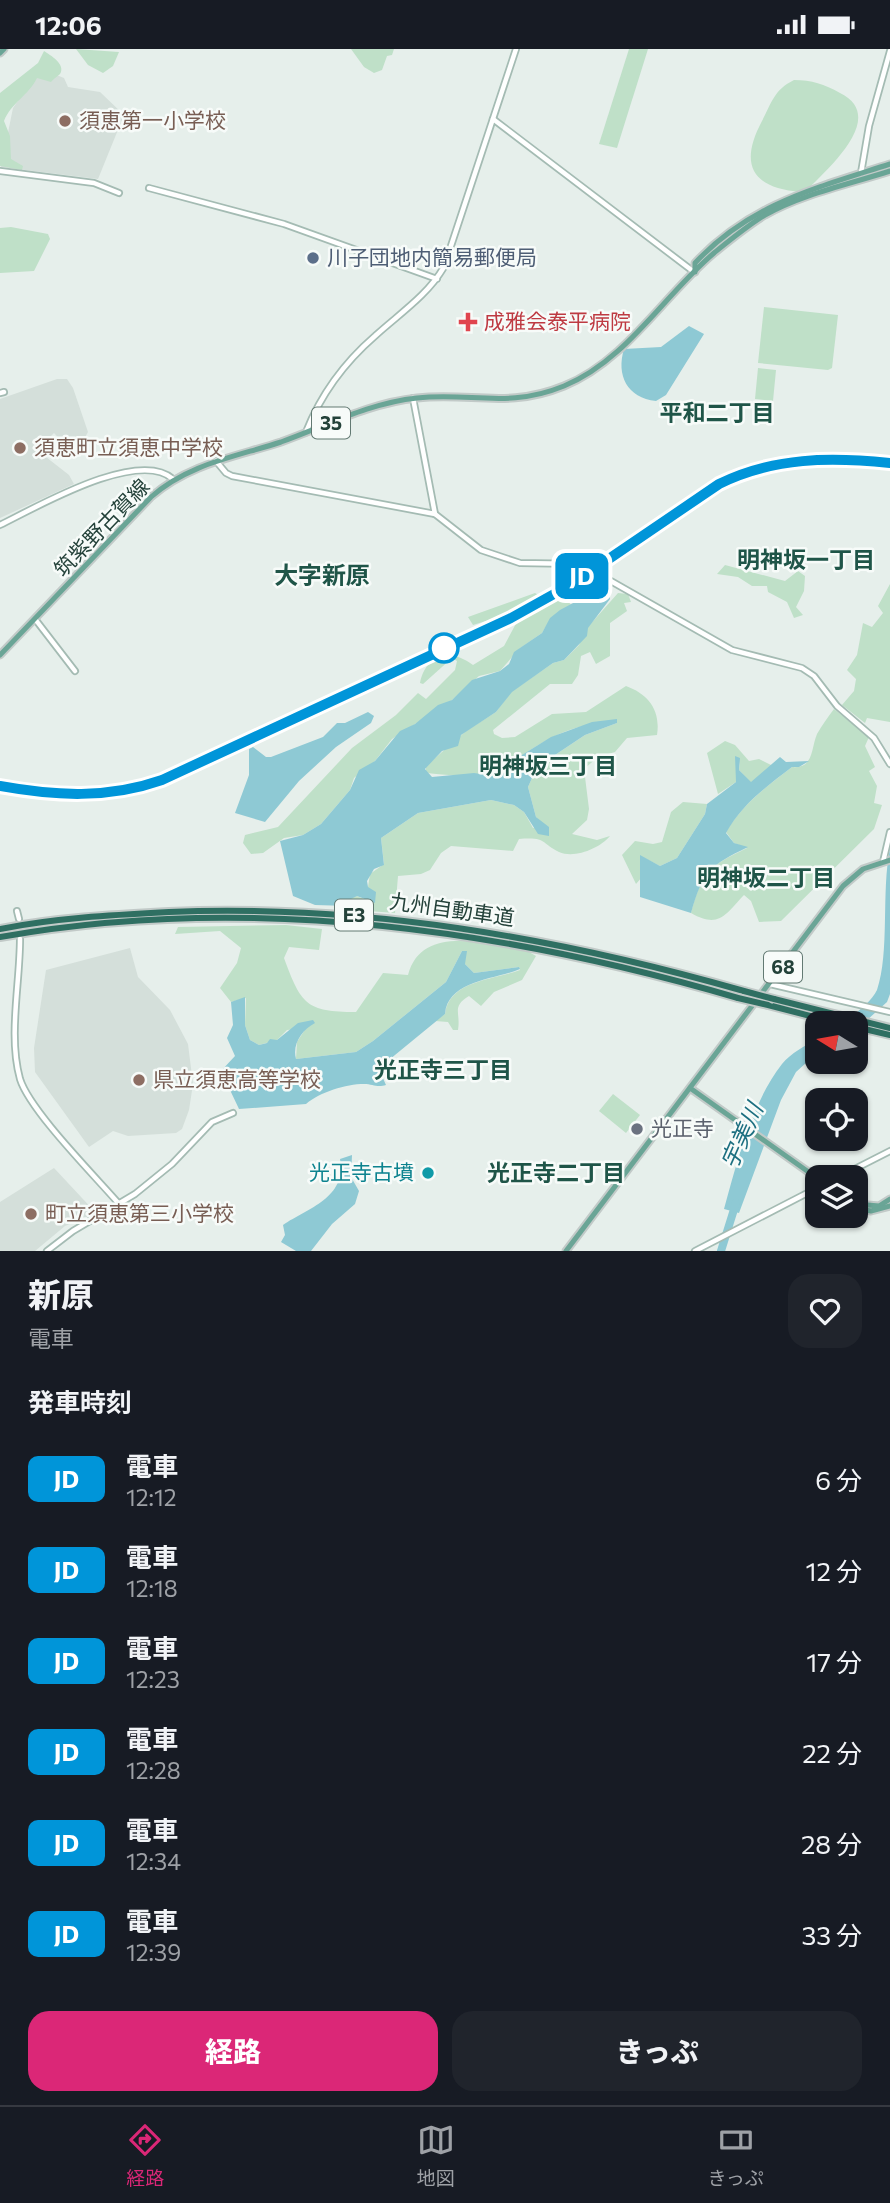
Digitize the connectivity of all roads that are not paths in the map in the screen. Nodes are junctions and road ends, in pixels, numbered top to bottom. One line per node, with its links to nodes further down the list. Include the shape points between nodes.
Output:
1 (4, 49): 4 (main road)
2 (516, 49): 5 (street)
3 (890, 51): 9 (street, via 871,115)
4 (0, 53)
5 (494, 119): 12 (street); 13 (street)
6 (890, 164): 9 (main road, 筑紫野古賀線 / 35)
7 (0, 171): 11 (street, via 94,183)
8 (890, 171): 12 (main road, 筑紫野古賀線 / 35, via 766,215)
9 (861, 173): 12 (main road, 筑紫野古賀線 / 35, via 767,206 703,254 695,263)
10 (149, 188): 13 (street, via 284,224)
11 (119, 193)
12 (695, 272): 14 (main road, 筑紫野古賀線 / 35, via 581,379 510,400)
13 (437, 279): 15 (street, via 360,349 321,398)
14 (413, 398): 15 (main road, 筑紫野古賀線 / 35, via 368,408); 18 (street)
15 (306, 433): 16 (main road, 筑紫野古賀線 / 35)
16 (216, 461): 17 (main road, 筑紫野古賀線 / 35); 18 (street, via 232,476)
17 (173, 479): 19 (street, via 157,469 120,474 80,487); 20 (main road, 筑紫野古賀線 / 35)
18 (435, 514): 23 (street, via 487,553 534,566 582,564 733,650 802,668 874,738)
19 (0, 525)
20 (35, 619): 21 (main road, 筑紫野古賀線 / 35); 22 (street)
21 (0, 655)
22 (75, 671)
23 (890, 764)
24 (890, 832): 25 (street)
25 (887, 861): 31 (main road, 68, via 863,869 843,885)
26 (17, 911): 27 (street)
27 (19, 919)
28 (0, 929): 34 (highway, 九州自動車道 / E3, bridge, via 120,914 234,911 327,913 429,923 521,937)
29 (0, 937): 33 (highway, 九州自動車道 / E3, bridge, via 73,926 182,919 360,923 533,947)
30 (20, 939): 44 (street, via 16,1054 21,1081 35,1106)
31 (771, 984): 32 (street); 37 (main road, 68)
32 (890, 1012)
33 (805, 1015)
34 (890, 1028)
35 (868, 1031): 36 (highway)
36 (890, 1035)
37 (690, 1088): 41 (main road); 49 (main road, 68)
38 (233, 1113): 44 (street, via 212,1122 172,1164)
39 (890, 1151): 40 (street)
40 (863, 1165)
41 (805, 1169)
42 (805, 1194): 50 (street)
43 (890, 1199): 45 (main road)
44 (120, 1205): 48 (street)
45 (868, 1206)
46 (890, 1206): 47 (main road)
47 (868, 1211)
48 (47, 1251)
49 (566, 1251)
50 (695, 1251)

